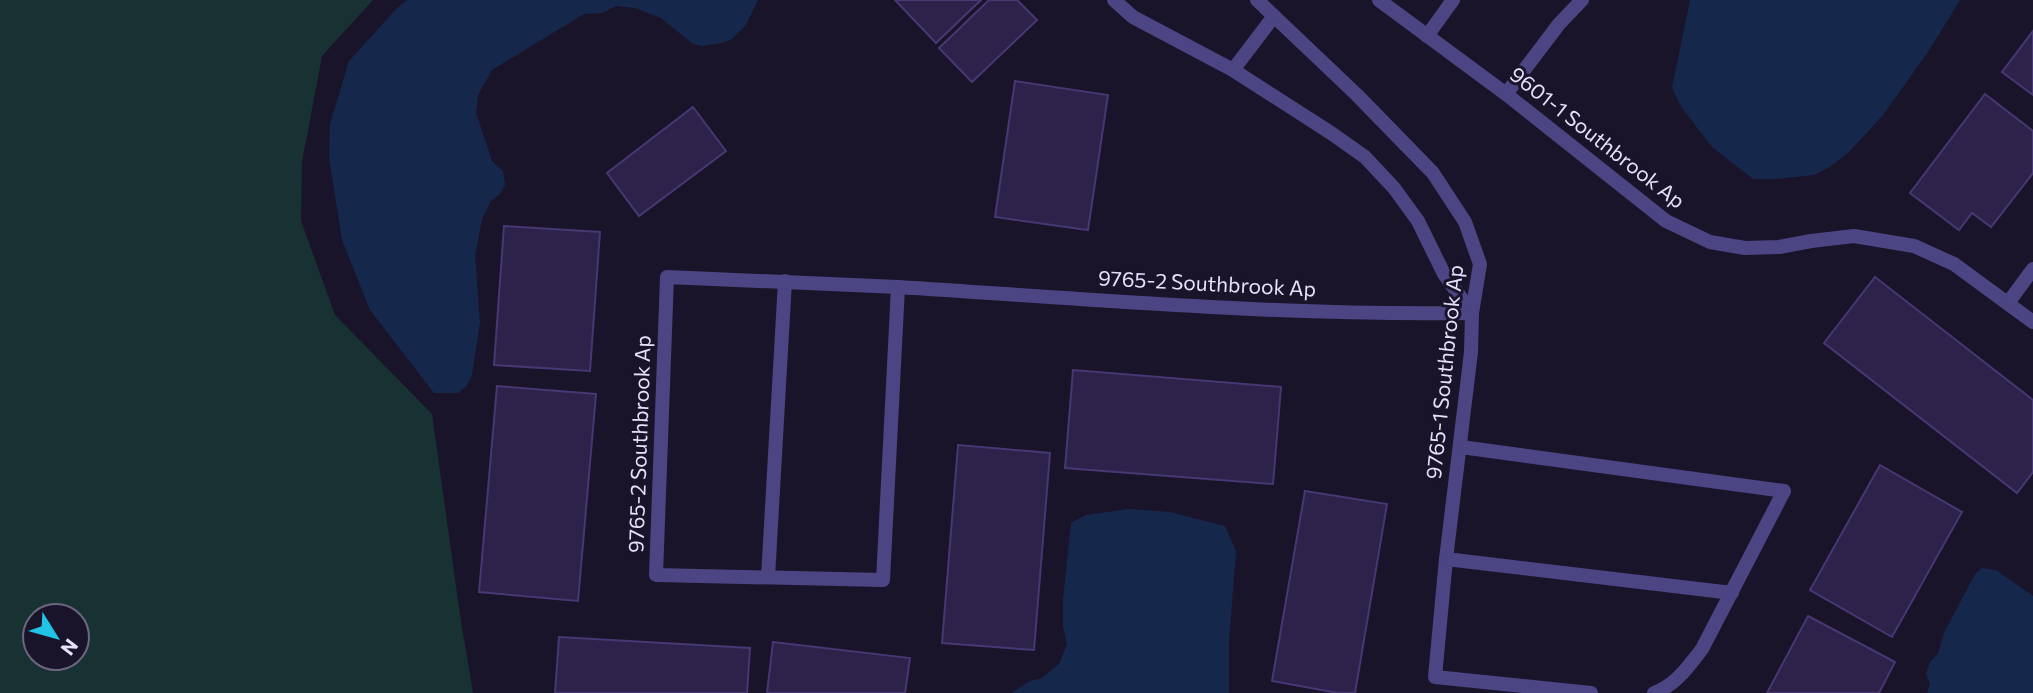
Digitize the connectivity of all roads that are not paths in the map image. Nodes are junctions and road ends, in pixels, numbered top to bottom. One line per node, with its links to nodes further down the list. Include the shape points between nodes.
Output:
1 (1114, 0): 8 (street, via 1133,18)
2 (1257, 0): 6 (street, 9765-1 Southbrook Ap)
3 (1379, 0): 7 (street, 9601-1 Southbrook Ap)
4 (1453, 0): 7 (street)
5 (1582, 0): 9 (street)
6 (1274, 16): 8 (street); 14 (street, 9765-1 Southbrook Ap, via 1433,173 1465,222 1480,264)
7 (1427, 36): 9 (street, 9601-1 Southbrook Ap)
8 (1233, 70): 14 (street, via 1365,157 1418,221 1444,274)
9 (1506, 94): 13 (street, 9601-1 Southbrook Ap, via 1666,221 1710,242 1779,247 1854,236 1914,246 1954,264)
10 (2033, 269): 13 (street)
11 (785, 281): 12 (street, 9765-2 Southbrook Ap); 18 (street); 18 (street, 9765-2 Southbrook Ap, via 667,277 656,575)
12 (898, 287): 14 (street, 9765-2 Southbrook Ap, via 1165,304); 18 (street, 9765-2 Southbrook Ap, via 883,580)
13 (2008, 303): 15 (street, 9601-1 Southbrook Ap)
14 (1472, 313): 16 (street, 9765-1 Southbrook Ap)
15 (2033, 322)
16 (1461, 447): 17 (street, 9765-1 Southbrook Ap); 19 (street, via 1784,491)
17 (1446, 559): 19 (street); 20 (street, 9765-1 Southbrook Ap, via 1435,677)
18 (768, 577)
19 (1732, 593): 21 (street, via 1685,671 1666,689)
20 (1591, 693)
21 (1654, 693)

